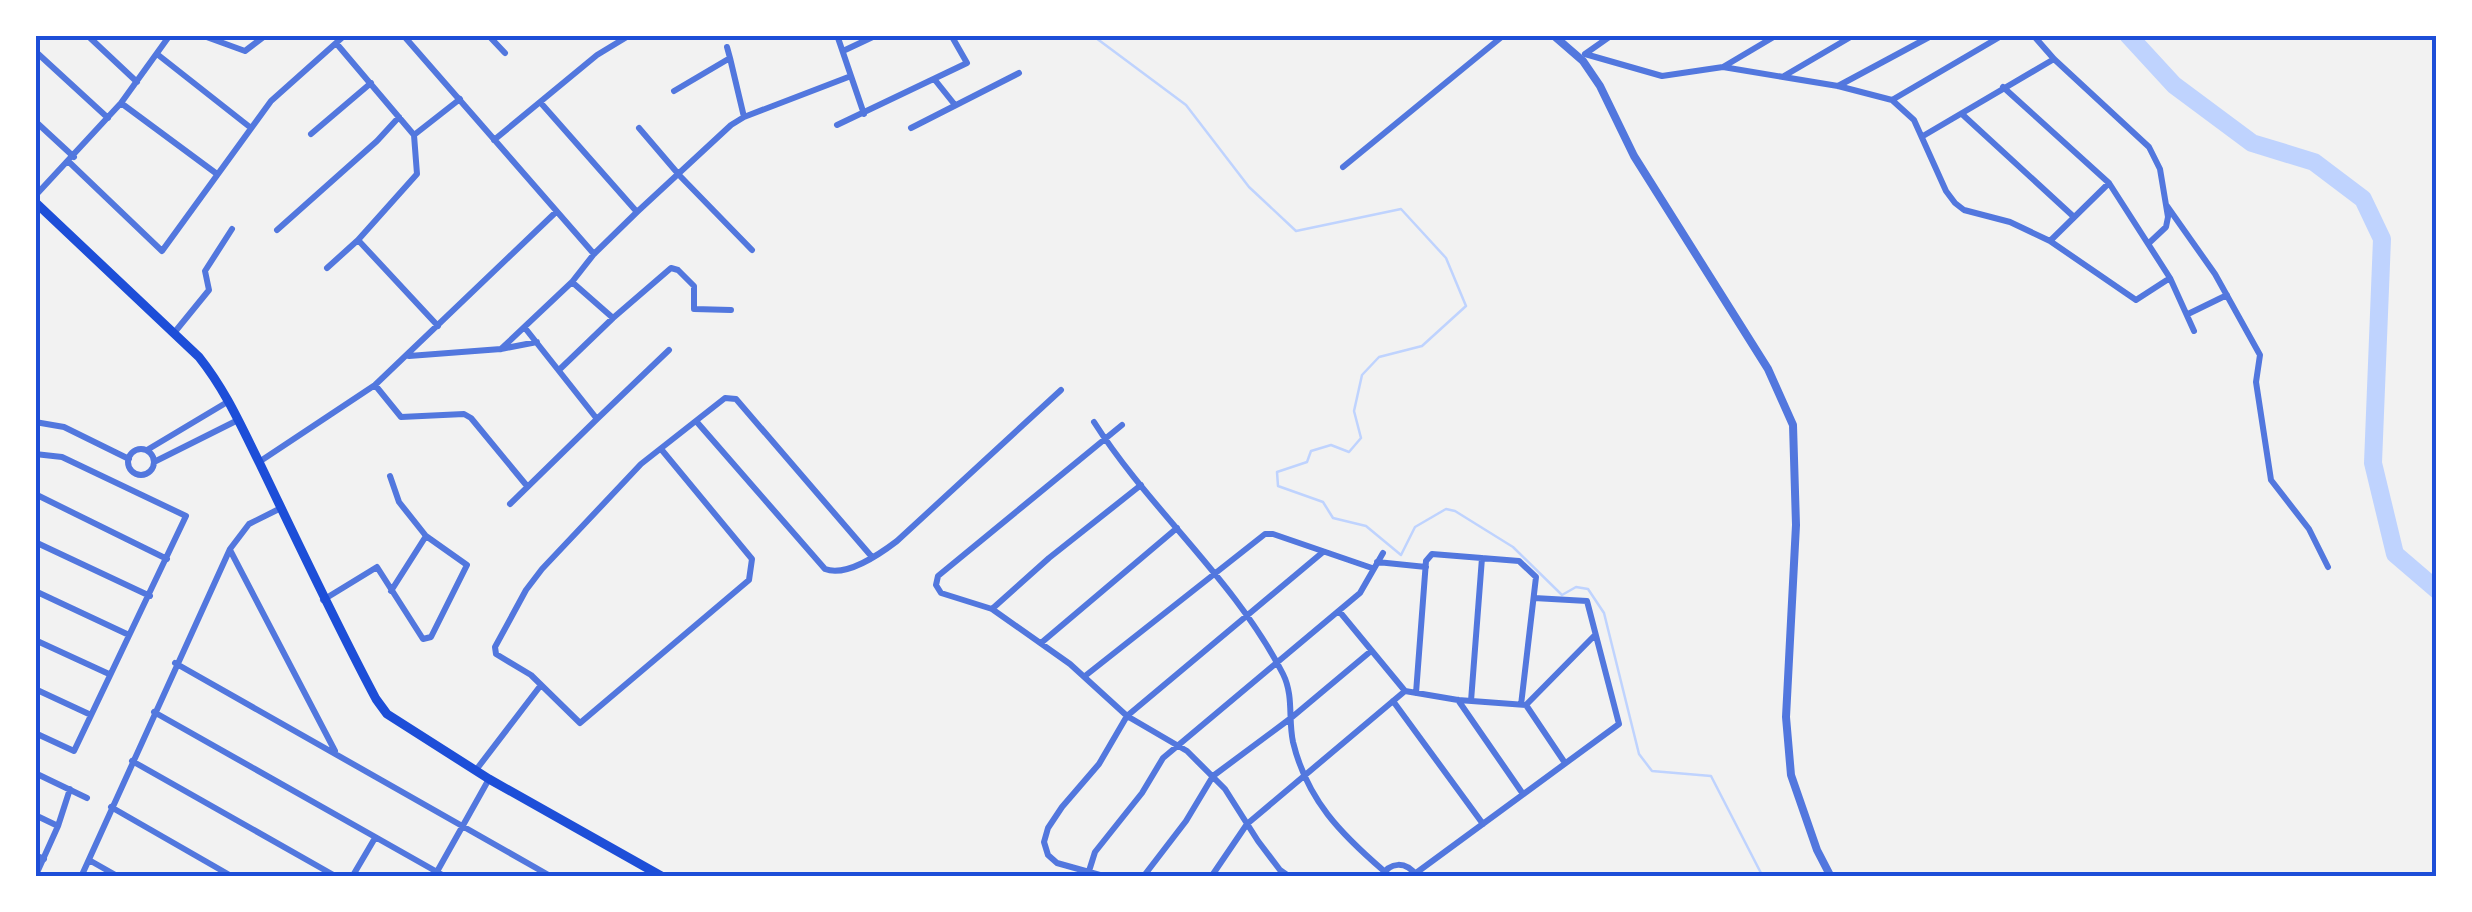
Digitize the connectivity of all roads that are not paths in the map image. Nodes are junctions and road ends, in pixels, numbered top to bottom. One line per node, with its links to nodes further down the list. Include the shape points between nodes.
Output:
1 (88, 35): 34 (street)
2 (170, 35): 25 (street)
3 (201, 35): 4 (street, via 245,51)
4 (266, 35)
5 (345, 35): 20 (street)
6 (404, 35): 39 (street)
7 (488, 35): 24 (street)
8 (630, 35): 41 (street)
9 (836, 35): 23 (street)
10 (876, 35): 23 (street)
11 (951, 35): 33 (street, via 966,64)
12 (1504, 35): 59 (street)
13 (1552, 35): 27 (street)
14 (1612, 35): 27 (street)
15 (1777, 35): 29 (street)
16 (1854, 35): 32 (street)
17 (1933, 35): 36 (street)
18 (2003, 35): 40 (street)
19 (2033, 35): 28 (street)
20 (336, 44): 35 (street); 51 (street, via 284,86)
21 (727, 47): 26 (street)
22 (35, 51): 47 (street)
23 (842, 51): 31 (street)
24 (506, 53)
25 (157, 54): 34 (street); 51 (street)
26 (730, 58): 38 (street); 48 (street)
27 (1584, 58): 29 (street, via 1662,76); 197 (street, via 1634,156 1768,369 1792,424 1796,525 1786,717 1791,775)
28 (2054, 59): 37 (street); 64 (street, via 2150,147)
29 (1723, 68): 32 (street)
30 (1019, 73): 43 (street)
31 (851, 76): 44 (street); 48 (street)
32 (1782, 77): 36 (street)
33 (935, 80): 43 (street); 44 (street)
34 (137, 82): 42 (street)
35 (371, 84): 46 (street); 54 (street)
36 (1838, 86): 40 (street)
37 (2003, 87): 45 (street); 62 (street)
38 (674, 90)
39 (460, 99): 55 (street); 57 (street)
40 (1892, 100): 56 (street)
41 (540, 102): 57 (street); 66 (street)
42 (120, 103): 47 (street); 60 (street)
43 (955, 105): 53 (street)
44 (864, 114): 50 (street)
45 (1963, 115): 56 (street); 67 (street)
46 (398, 117): 55 (street); 69 (street)
47 (108, 118): 58 (street)
48 (744, 118): 61 (street)
49 (35, 120): 58 (street)
50 (838, 125)
51 (251, 128): 60 (street)
52 (639, 128): 61 (street)
53 (911, 128)
54 (312, 134)
55 (414, 135): 70 (street, via 417,174)
56 (1922, 136): 71 (street, via 1954,203)
57 (494, 140): 65 (street)
58 (72, 159): 60 (street, via 162,251); 63 (street)
59 (1344, 167)
60 (217, 174)
61 (680, 176): 66 (street); 73 (street)
62 (2109, 183): 67 (street); 72 (street)
63 (35, 199): 85 (main road)
64 (2166, 206): 72 (street, via 2166,226); 78 (street)
65 (556, 212): 74 (street); 82 (street)
66 (637, 212): 74 (street)
67 (2074, 218): 71 (street)
68 (232, 229): 85 (street, via 205,271 204,298)
69 (277, 230)
70 (358, 240): 75 (street); 82 (street)
71 (2050, 241): 76 (street, via 2136,300)
72 (2150, 242): 76 (street)
73 (752, 250)
74 (594, 254): 77 (street)
75 (328, 268)
76 (2170, 278): 80 (street)
77 (572, 282): 81 (street); 83 (street)
78 (2227, 295): 80 (street); 125 (street, via 2260,355 2256,382 2272,480)
79 (731, 310): 81 (street, via 694,308 694,286 672,268)
80 (2188, 314): 84 (street)
81 (613, 318): 90 (street)
82 (438, 326): 89 (street)
83 (525, 328): 86 (street); 87 (street)
84 (2194, 331)
85 (174, 334): 93 (main road)
86 (536, 342): 87 (street); 90 (street)
87 (500, 349): 89 (street)
88 (669, 350): 94 (street)
89 (409, 356): 91 (street)
90 (559, 370): 94 (street)
91 (375, 385): 108 (street); 111 (street, via 401,418 464,414)
92 (1061, 390): 121 (street)
93 (230, 400): 95 (main road); 100 (street)
94 (597, 418): 111 (street)
95 (240, 419): 102 (street); 108 (main road)
96 (696, 421): 103 (street); 121 (street, via 825,569 837,572); 121 (street, via 726,398 736,399)
97 (35, 422): 106 (street, via 64,427)
98 (1094, 422): 101 (street)
99 (1122, 424): 101 (street)
100 (189, 425): 102 (street); 104 (street)
101 (1105, 439): 110 (street); 133 (street, via 938,576 940,593)
102 (197, 441): 107 (street)
103 (661, 449): 145 (street, via 542,569 495,647); 145 (street, via 752,560 750,580 580,723)
104 (147, 450): 106 (street); 107 (street)
105 (35, 454): 123 (street, via 62,457 186,516)
106 (129, 458): 107 (street, via 130,469 140,475)
107 (154, 462)
108 (259, 462): 114 (main road)
109 (390, 476): 116 (street, via 399,502)
110 (1141, 485): 115 (street); 133 (street)
111 (527, 486): 113 (street)
112 (35, 494): 123 (street)
113 (510, 504)
114 (282, 507): 118 (street, via 249,524); 132 (main road)
115 (1177, 528): 127 (street); 139 (street)
116 (426, 536): 129 (street); 129 (street, via 468,565 431,637 423,639)
117 (35, 542): 130 (street)
118 (230, 548): 142 (street); 159 (street)
119 (1323, 552): 124 (street); 127 (street, via 1264,534); 135 (street)
120 (1383, 553): 124 (street)
121 (872, 558)
122 (1482, 558): 126 (street, via 1432,554); 131 (street, via 1518,560 1536,577); 151 (street)
123 (167, 559): 130 (street)
124 (1374, 565): 126 (street); 134 (street, via 1360,594)
125 (2328, 566)
126 (1426, 567): 148 (street)
127 (1214, 574): 135 (street); 144 (street)
128 (35, 591): 136 (street)
129 (391, 592): 132 (street, via 376,567)
130 (150, 596): 136 (street)
131 (1534, 598): 137 (street, via 1586,601); 152 (street)
132 (324, 600): 162 (main road, via 387,714)
133 (992, 610): 139 (street)
134 (1338, 611): 140 (street); 141 (street)
135 (1248, 618): 141 (street); 155 (street)
136 (129, 635): 143 (street)
137 (1594, 636): 152 (street); 161 (street, via 1619,724)
138 (35, 640): 143 (street)
139 (1041, 643): 144 (street)
140 (1371, 651): 147 (street); 156 (street)
141 (1276, 662): 156 (street); 158 (street)
142 (175, 663): 153 (street); 159 (street)
143 (109, 674): 154 (street)
144 (1085, 676): 155 (street)
145 (541, 685): 162 (street)
146 (35, 689): 154 (street)
147 (1405, 691): 148 (street); 150 (street)
148 (1416, 693): 149 (street)
149 (1458, 700): 151 (street); 168 (street)
150 (1393, 701): 164 (street); 173 (street)
151 (1471, 701): 152 (street)
152 (1524, 705): 161 (street)
153 (154, 712): 160 (street); 176 (street)
154 (91, 715): 157 (street, via 74,751)
155 (1127, 716): 158 (street); 180 (street, via 1044,842 1057,862)
156 (1291, 718): 164 (street); 165 (street)
157 (35, 733)
158 (1175, 745): 165 (street); 180 (street, via 1094,852)
159 (337, 754): 174 (street)
160 (132, 761): 170 (street); 188 (street)
161 (1566, 763): 168 (street)
162 (476, 770): 166 (main road)
163 (35, 773): 167 (street)
164 (1303, 774): 172 (street); 182 (street, via 1335,827)
165 (1213, 776): 172 (street); 194 (street)
166 (489, 779): 174 (street); 192 (main road)
167 (70, 789): 169 (street); 175 (street)
168 (1522, 794): 173 (street)
169 (86, 798)
170 (110, 807): 179 (street); 187 (street)
171 (35, 815): 175 (street)
172 (1247, 824): 195 (street); 196 (street)
173 (1483, 824): 183 (street)
174 (462, 825): 181 (street); 191 (street)
175 (58, 826): 178 (street)
176 (376, 838): 181 (street); 189 (street)
177 (35, 855): 178 (street)
178 (44, 859): 184 (street)
179 (88, 860): 185 (street); 186 (street)
180 (1089, 872): 193 (street)
181 (435, 874): 190 (street)
182 (1383, 874): 183 (street, via 1400,864)
183 (1416, 875)
184 (35, 877)
185 (81, 877)
186 (119, 877)
187 (232, 877)
188 (337, 877)
189 (352, 877)
190 (446, 877)
191 (552, 877)
192 (662, 877)
193 (1107, 877)
194 (1143, 877)
195 (1211, 877)
196 (1290, 877)
197 (1830, 877)

